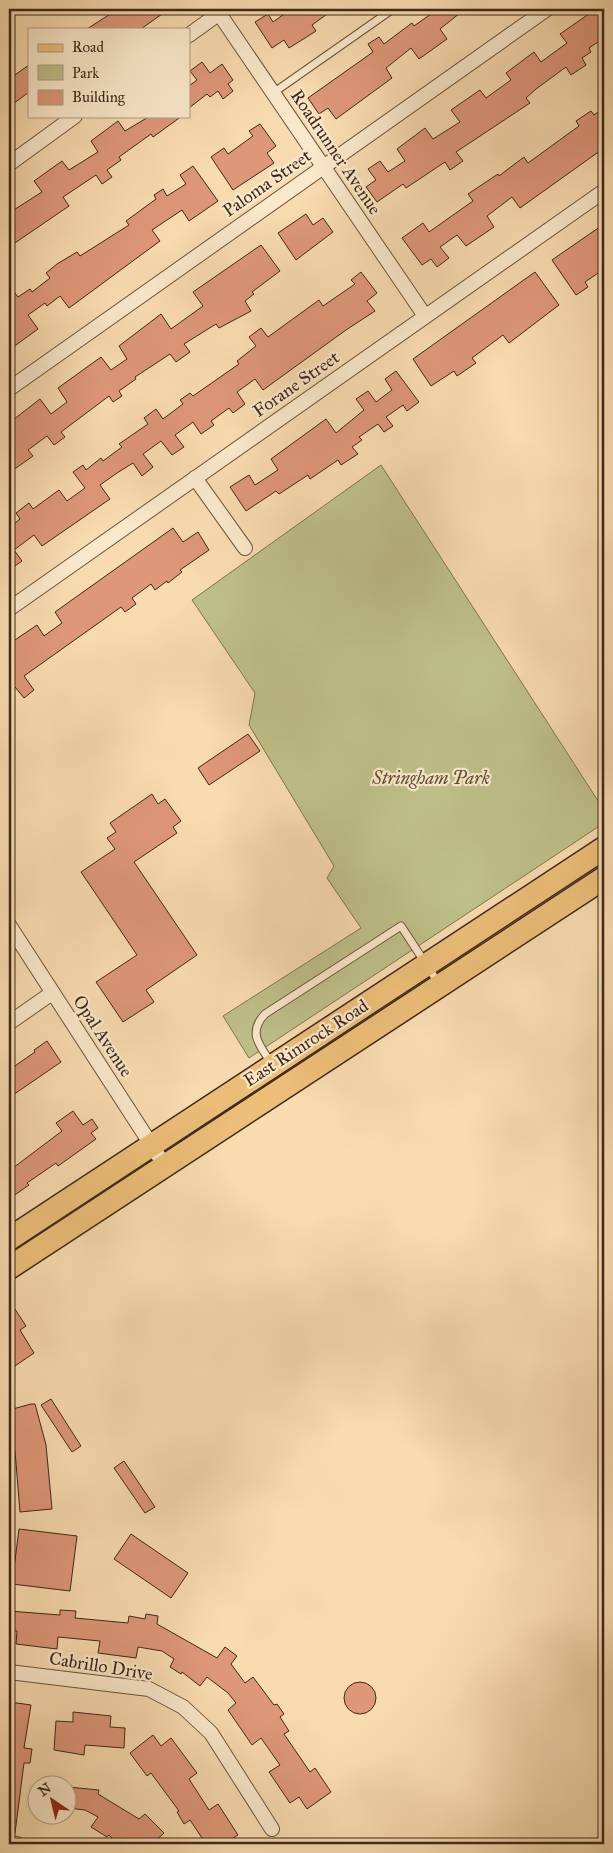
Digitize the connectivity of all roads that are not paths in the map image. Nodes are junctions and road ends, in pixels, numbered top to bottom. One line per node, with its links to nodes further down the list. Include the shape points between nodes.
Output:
1 (392, 9): 5 (lane)
2 (547, 9): 8 (street, Paloma Street)
3 (220, 10): 4 (street); 5 (street, Roadrunner Avenue)
4 (190, 34)
5 (273, 93): 8 (street, Roadrunner Avenue)
6 (72, 118): 7 (street)
7 (9, 164)
8 (323, 166): 10 (street, Roadrunner Avenue); 11 (street, Paloma Street)
9 (604, 191): 10 (street, Forane Street)
10 (425, 316): 12 (street, Forane Street)
11 (9, 389)
12 (195, 478): 13 (street); 14 (street, Forane Street)
13 (245, 548)
14 (9, 609)
15 (604, 848): 18 (main road, East Rimrock Road)
16 (604, 878): 19 (main road, East Rimrock Road)
17 (9, 925): 20 (street, Opal Avenue)
18 (426, 964): 19 (lane); 22 (main road, East Rimrock Road); 22 (lane, via 401,926 265,1014 255,1030 255,1038)
19 (440, 986): 24 (main road, East Rimrock Road)
20 (52, 993): 21 (street); 23 (street, Opal Avenue)
21 (9, 1023)
22 (272, 1065): 23 (main road, East Rimrock Road)
23 (151, 1144): 24 (street, Opal Avenue); 25 (main road, East Rimrock Road)
24 (166, 1166): 26 (main road, East Rimrock Road)
25 (9, 1239)
26 (9, 1268)
27 (9, 1672): 28 (street, Cabrillo Drive, via 148,1689 183,1707 210,1733)
28 (272, 1829)
29 (9, 1843): 30 (street)
30 (17, 1844)

